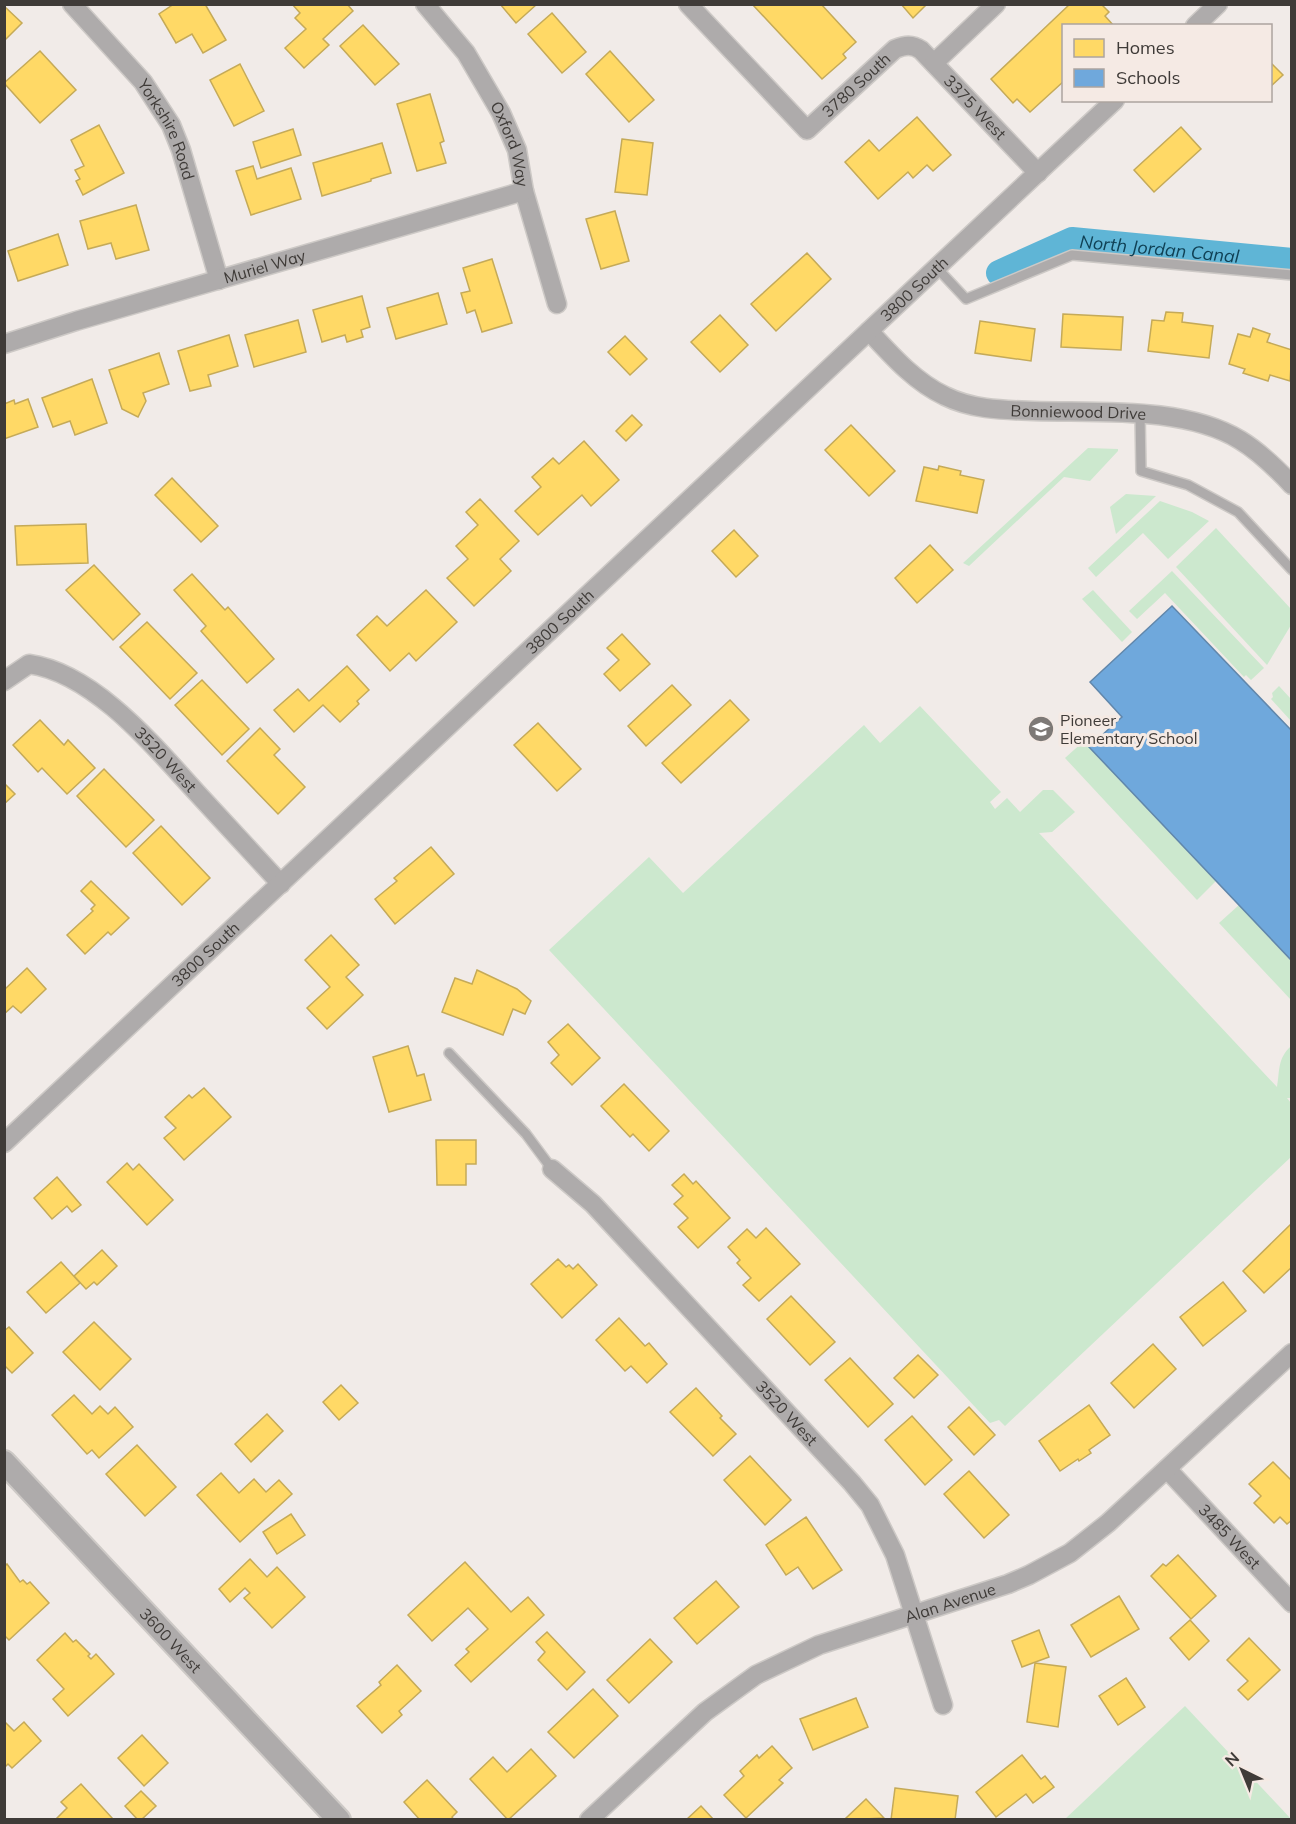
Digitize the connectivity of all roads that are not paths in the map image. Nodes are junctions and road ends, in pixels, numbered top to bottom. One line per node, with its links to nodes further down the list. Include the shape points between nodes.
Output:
1 (72, 4): 14 (street, Yorkshire Road, via 143,82 171,125)
2 (425, 4): 11 (street, Oxford Way, via 461,46 491,93 517,150)
3 (688, 4): 7 (street, 3780 South, via 807,130 887,55)
4 (996, 4): 8 (street)
5 (1218, 4): 6 (street)
6 (1197, 24)
7 (909, 45): 8 (street, 3375 West)
8 (934, 63): 10 (street, 3375 West)
9 (1113, 102): 10 (street, 3800 South)
10 (1038, 172): 12 (street, 3800 South)
11 (524, 190): 14 (street, Muriel Way); 15 (street, Oxford Way)
12 (937, 268): 13 (lane, via 966,299 1072,255); 16 (street, 3800 South)
13 (1292, 274)
14 (219, 280): 17 (street, Muriel Way)
15 (557, 304)
16 (869, 331): 18 (street, Bonniewood Drive, via 916,378 960,402 1000,410); 22 (street, 3800 South)
17 (4, 344)
18 (1140, 414): 19 (street, Bonniewood Drive, via 1192,421 1239,439); 20 (lane, via 1141,471 1188,485 1238,512)
19 (1292, 485)
20 (1292, 570)
21 (4, 681): 22 (street, 3520 West, via 29,663 54,669 121,714)
22 (281, 884): 24 (street, 3800 South)
23 (449, 1053): 25 (lane, via 526,1134)
24 (4, 1143)
25 (552, 1169): 30 (street, 3520 West, via 593,1204 861,1494 887,1537)
26 (1292, 1353): 28 (street, Alan Avenue)
27 (4, 1462): 32 (street, 3600 West)
28 (1167, 1469): 29 (street, 3485 West); 30 (street, Alan Avenue, via 1070,1553 1008,1584)
29 (1292, 1603)
30 (914, 1614): 31 (street, 3520 West); 33 (street, Alan Avenue, via 819,1645 756,1675 705,1712)
31 (943, 1706)
32 (339, 1820)
33 (590, 1820)

